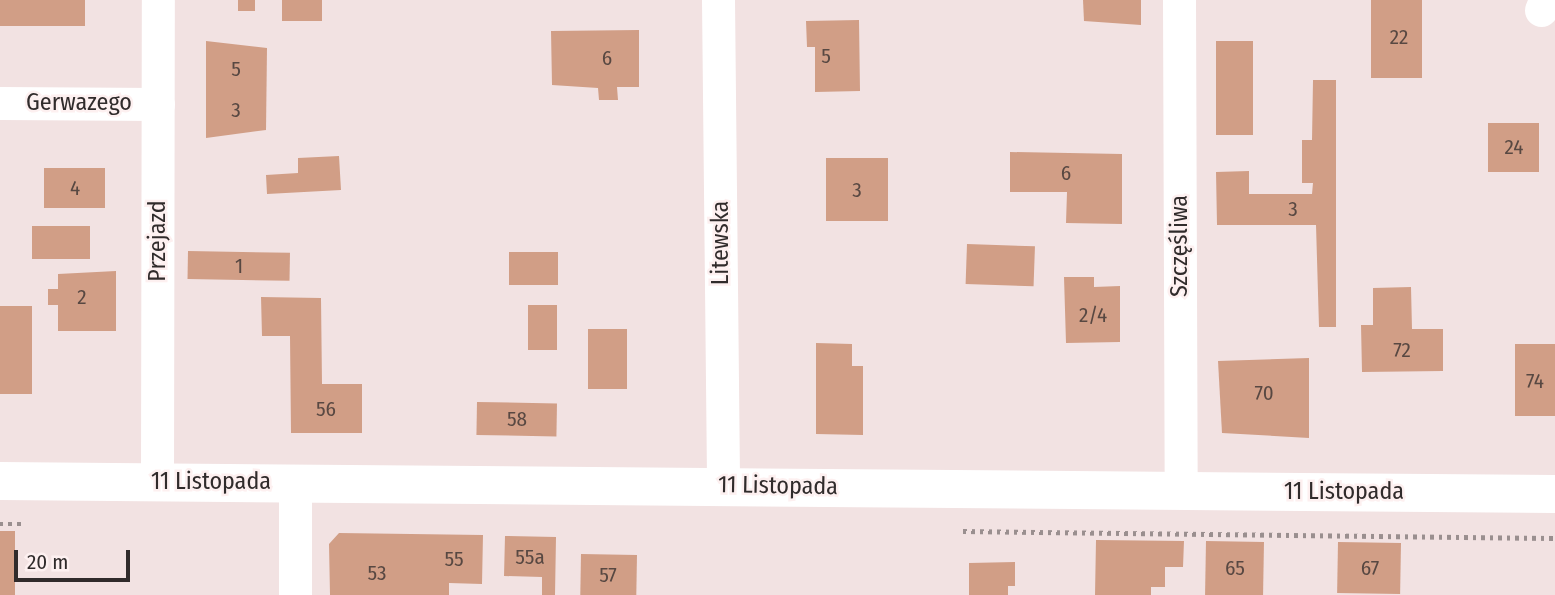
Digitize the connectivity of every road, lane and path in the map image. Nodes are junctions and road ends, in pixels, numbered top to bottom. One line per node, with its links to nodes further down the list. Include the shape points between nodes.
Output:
1 (158, 0): 5 (street, Przejazd)
2 (718, 0): 9 (street, Litewska)
3 (1179, 0): 10 (street, Szczęśliwa)
4 (0, 103): 5 (street, Gerwazego)
5 (158, 104): 8 (street, Przejazd)
6 (0, 481): 8 (street, 11 Listopada)
7 (295, 481): 8 (street, 11 Listopada); 9 (street, 11 Listopada); 12 (street)
8 (157, 482)
9 (723, 486): 10 (street, 11 Listopada)
10 (1181, 491): 11 (street, 11 Listopada)
11 (1555, 494)
12 (295, 595)

